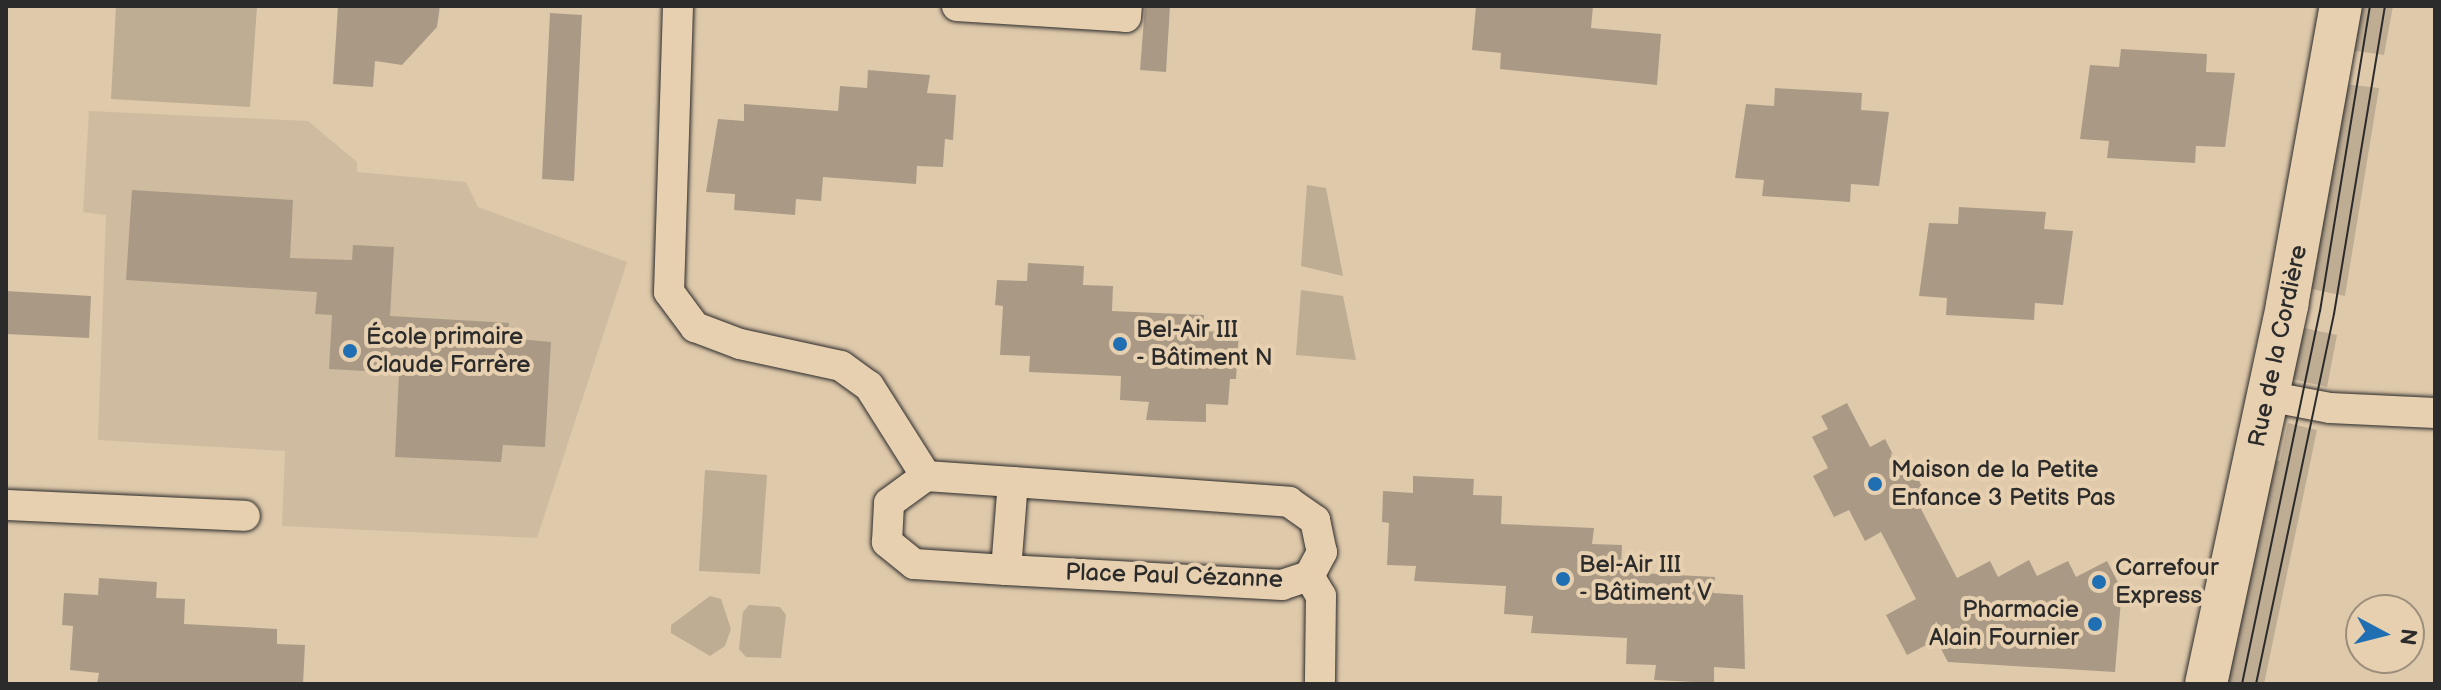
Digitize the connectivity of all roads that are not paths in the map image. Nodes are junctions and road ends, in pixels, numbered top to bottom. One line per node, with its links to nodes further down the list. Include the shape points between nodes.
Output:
1 (678, 6): 7 (street, via 669,292 695,327 740,344 841,366 869,386)
2 (957, 6): 4 (street)
3 (2341, 6): 5 (street, Rue de la Cordière)
4 (1116, 11)
5 (2267, 396): 6 (street, via 2330,408); 14 (street, Rue de la Cordière)
6 (2435, 413)
7 (926, 476): 8 (street, Place Paul Cézanne); 11 (street, Place Paul Cézanne, via 889,503 887,542 914,564)
8 (1013, 482): 11 (street); 12 (street, Place Paul Cézanne, via 1289,502 1315,520 1322,552)
9 (6, 505): 10 (street)
10 (245, 516)
11 (1006, 570): 12 (street, Place Paul Cézanne, via 1282,585)
12 (1309, 576): 13 (street, via 1321,596)
13 (1320, 684)
14 (2206, 684)

